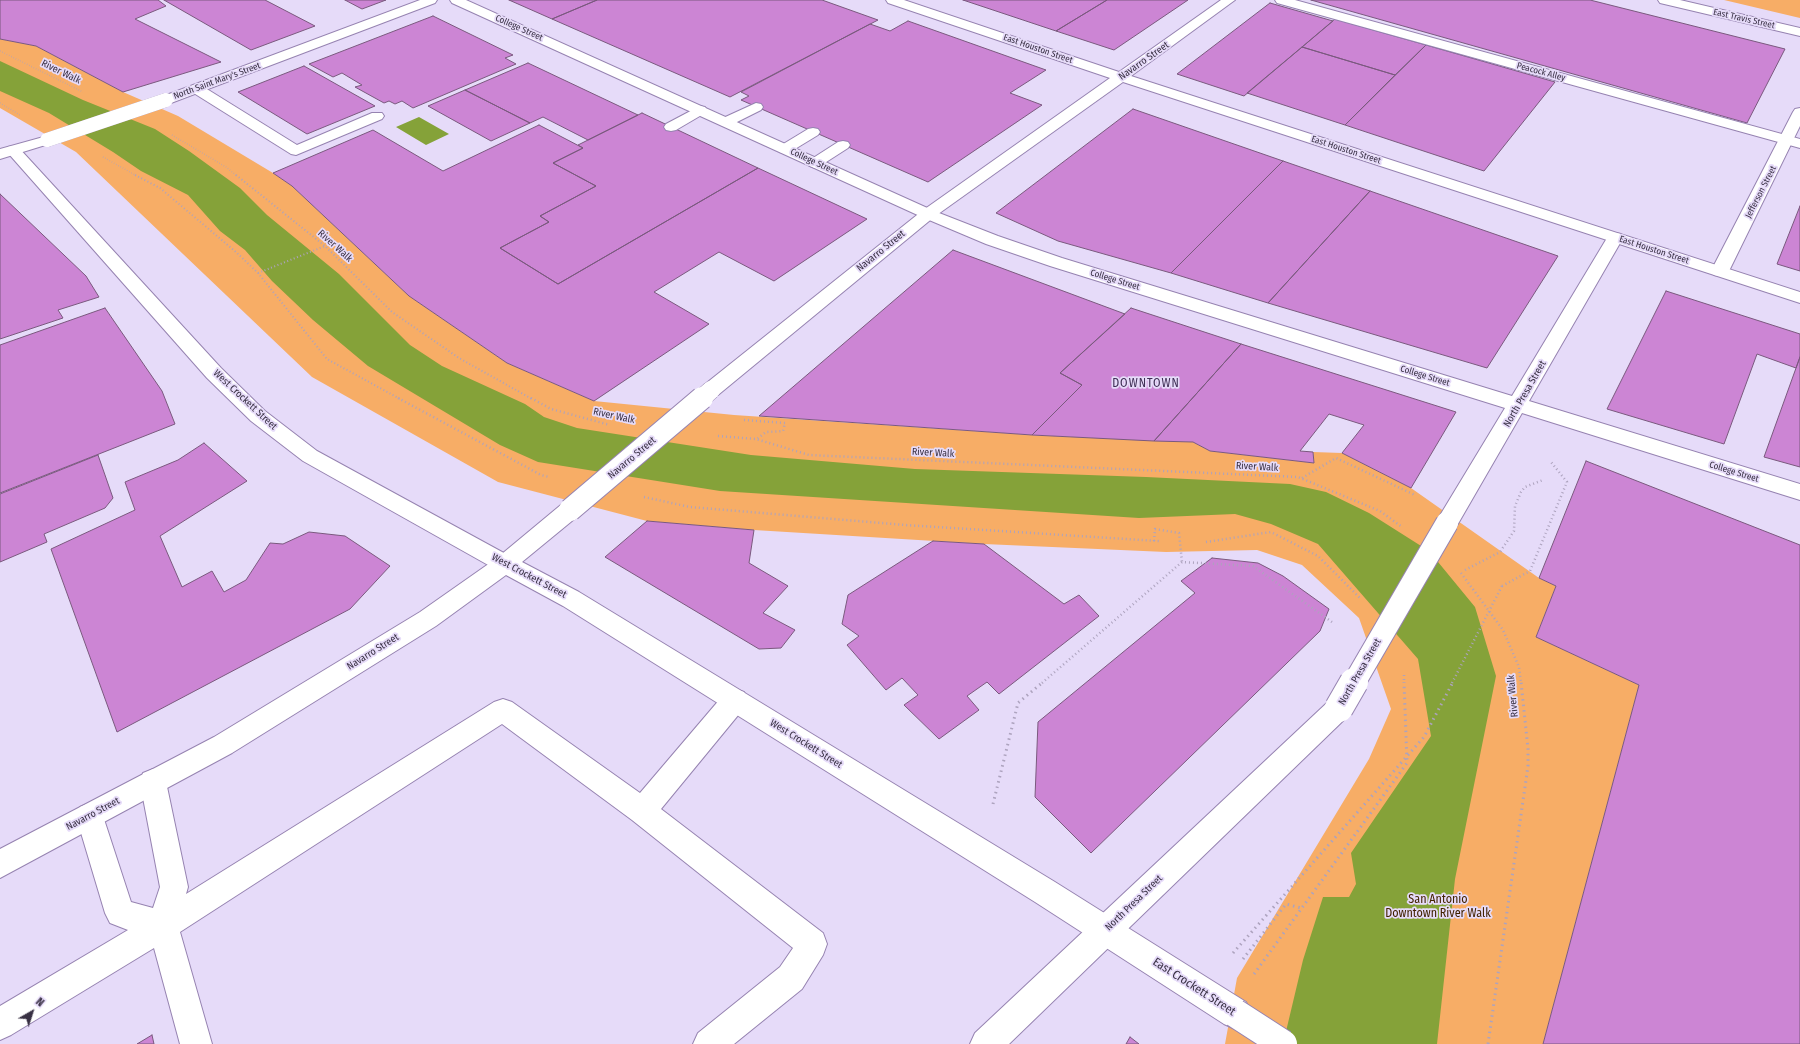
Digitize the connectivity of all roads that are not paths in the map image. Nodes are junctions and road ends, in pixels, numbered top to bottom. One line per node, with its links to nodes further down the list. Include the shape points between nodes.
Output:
1 (431, 0): 9 (main road, North Saint Mary's Street)
2 (456, 0): 11 (main road, College Street)
3 (892, 0): 8 (main road, East Houston Street)
4 (1229, 0): 8 (main road, Navarro Street)
5 (1281, 0): 18 (main road, Peacock Alley)
6 (1664, 0): 7 (main road, East Travis Street)
7 (1800, 32)
8 (1122, 77): 22 (main road, Navarro Street); 23 (main road, East Houston Street)
9 (197, 89): 13 (main road, via 296,151); 20 (main road, North Saint Mary's Street, bridge)
10 (762, 109): 14 (main road)
11 (700, 110): 14 (main road, College Street); 15 (main road)
12 (1800, 112): 18 (main road, Jefferson Street)
13 (377, 116)
14 (732, 125): 19 (main road, College Street)
15 (671, 127)
16 (813, 132): 19 (main road)
17 (836, 142): 21 (main road)
18 (1793, 142): 24 (main road, Jefferson Street)
19 (785, 149): 21 (main road, College Street)
20 (7, 152): 28 (main road, West Crockett Street, via 214,373 258,416 310,456)
21 (808, 159): 22 (main road, College Street)
22 (928, 214): 26 (main road, College Street, via 1056,262); 28 (main road, Navarro Street, bridge, via 711,390)
23 (1615, 238): 24 (main road, East Houston Street); 26 (main road, North Presa Street)
24 (1720, 271): 25 (main road, East Houston Street)
25 (1800, 298)
26 (1518, 405): 27 (main road, College Street); 35 (main road, North Presa Street, bridge, via 1339,708)
27 (1800, 492)
28 (505, 564): 29 (main road, West Crockett Street, via 571,598); 30 (main road, Navarro Street, via 428,619 222,745)
29 (735, 700): 31 (main road); 35 (main road, West Crockett Street)
30 (153, 782): 32 (main road, Navarro Street); 34 (main road, via 174,887)
31 (642, 812): 34 (main road, via 503,710); 38 (main road, via 812,944 791,978)
32 (90, 816): 33 (main road, Navarro Street); 34 (main road, via 120,913)
33 (0, 864)
34 (162, 926): 36 (main road); 37 (main road)
35 (1106, 930): 39 (main road, North Presa Street); 40 (main road, East Crockett Street, bridge)
36 (0, 1024)
37 (196, 1044)
38 (710, 1044)
39 (986, 1044)
40 (1283, 1044)

